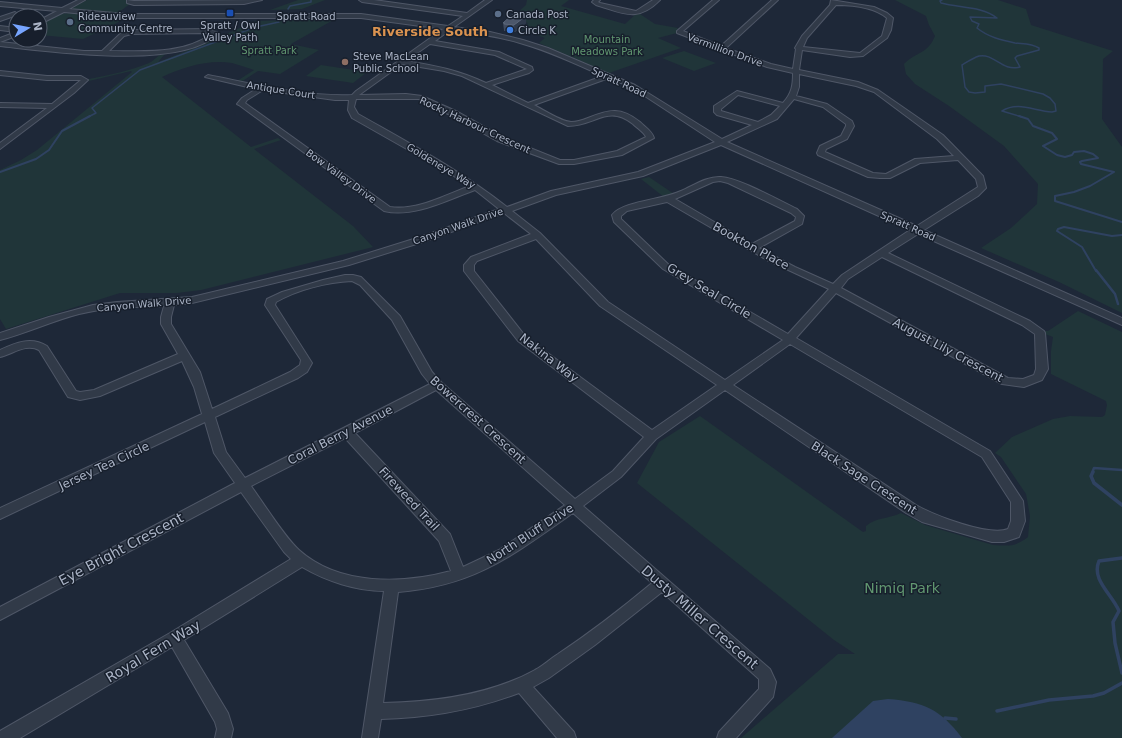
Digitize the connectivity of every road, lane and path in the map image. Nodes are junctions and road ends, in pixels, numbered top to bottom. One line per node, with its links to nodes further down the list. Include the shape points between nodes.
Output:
1 (82, 0): 12 (street)
2 (130, 0): 3 (street, via 134,3)
3 (259, 0)
4 (362, 0): 13 (street)
5 (489, 0): 13 (street)
6 (596, 0): 7 (street, via 598,4 634,13 641,12)
7 (658, 0)
8 (716, 0): 18 (street, Vermillion Drive, via 679,31)
9 (775, 0): 18 (street)
10 (834, 1): 19 (street); 19 (street, via 882,12 890,18 887,34 858,55)
11 (0, 4): 12 (street, Spratt Road)
12 (63, 10): 14 (street); 15 (street, Spratt Road, via 131,16 361,16)
13 (468, 15): 15 (street)
14 (48, 18)
15 (449, 28): 16 (street); 24 (street, Spratt Road, via 526,42)
16 (430, 42): 21 (street); 26 (street, via 497,54 530,68 527,72)
17 (0, 44): 20 (street)
18 (722, 48): 22 (street, Vermillion Drive, via 768,66)
19 (798, 48): 22 (street)
20 (104, 53): 20 (street, via 170,52 215,33 131,32 122,35)
21 (399, 62): 26 (street, Rocky Harbour Crescent, via 445,69); 29 (street, via 364,87)
22 (796, 71): 28 (street, via 796,87); 37 (street, Vermillion Drive, via 858,84 876,91 940,136)
23 (0, 73): 33 (street, via 84,79 83,83)
24 (608, 76): 31 (street); 35 (street, Spratt Road, via 644,93)
25 (208, 77): 27 (street, Antique Court)
26 (486, 85): 31 (street, Rocky Harbour Crescent)
27 (262, 88): 29 (street, Antique Court); 38 (street, Bow Valley Drive, via 244,99 241,104 387,209 398,212 411,210)
28 (792, 97): 32 (street, Canyon Walk Drive); 37 (street, via 824,105 849,123 845,136 823,148 822,153 871,175 887,176 918,160)
29 (354, 98): 31 (street, Rocky Harbour Crescent, via 420,97 500,138 559,162 574,162 619,153 648,140 650,136 618,112 581,124 571,124); 38 (street, Goldeneye Way, via 350,110 355,116)
30 (0, 105): 33 (street)
31 (528, 105)
32 (784, 105): 34 (street, Canyon Walk Drive, via 774,117); 34 (street, via 737,94 718,108 718,112)
33 (54, 106): 36 (street)
34 (759, 125): 35 (street, Canyon Walk Drive)
35 (721, 142): 40 (street, Canyon Walk Drive, via 640,174 554,193); 41 (street, Spratt Road)
36 (0, 147)
37 (960, 158): 41 (street, North Bluff Drive, via 980,178 981,190)
38 (476, 187): 40 (street, Goldeneye Way)
39 (670, 198): 43 (street, Bookton Place); 43 (street, Grey Seal Circle, via 711,180 726,180 800,216 799,222); 49 (street, Grey Seal Circle, via 624,209 617,213 616,218 666,267)
40 (505, 210): 42 (street, Goldeneye Way); 46 (street, Canyon Walk Drive, via 346,263 199,299)
41 (917, 230): 44 (street, North Bluff Drive); 47 (street, Spratt Road)
42 (537, 235): 53 (street, Goldeneye Way, via 604,304); 56 (street, Nakina Way, via 474,259 469,265 469,271 522,339)
43 (752, 248): 45 (street, Bookton Place)
44 (881, 253): 45 (street, North Bluff Drive, via 845,277); 45 (street, August Lily Crescent, via 1037,330 1040,334 1042,369 1038,377 1024,383 1006,381)
45 (834, 288): 49 (street, North Bluff Drive)
46 (170, 303): 48 (street, Canyon Walk Drive, via 117,304 89,309); 51 (street, North Bluff Drive, via 165,321)
47 (1122, 322)
48 (0, 337)
49 (790, 339): 53 (street, North Bluff Drive); 53 (street, Black Sage Crescent, via 986,454 1017,501 1018,522 1014,533 1004,537 992,537 920,514)
50 (0, 354): 51 (street, via 27,344 40,345 72,394 80,396 96,393)
51 (184, 356): 54 (street, North Bluff Drive, via 200,387)
52 (437, 385): 54 (street, Bowercrest Crescent, via 396,318 363,283 352,278 344,278 280,295 271,301 270,305 305,358 305,367 294,375); 55 (street, Coral Berry Avenue); 58 (street, Bowercrest Crescent)
53 (723, 385): 56 (street, North Bluff Drive)
54 (208, 417): 57 (street, North Bluff Drive, via 220,453); 59 (street, Jersey Tea Circle)
55 (346, 432): 57 (street, Coral Berry Avenue); 61 (street, Fireweed Trail, via 445,538)
56 (652, 436): 58 (street, North Bluff Drive, via 609,481)
57 (243, 485): 60 (street, North Bluff Drive, via 289,548); 64 (street, Eye Bright Crescent)
58 (574, 506): 61 (street, North Bluff Drive, via 500,556); 62 (street, Dusty Miller Crescent)
59 (0, 514)
60 (301, 560): 63 (street, North Bluff Drive, via 324,572 348,580); 65 (street, Royal Fern Way)
61 (459, 575): 63 (street, North Bluff Drive)
62 (662, 584): 66 (street, via 593,640 541,675); 72 (street, Dusty Miller Crescent, via 765,674 768,682 767,692)
63 (392, 586): 67 (street)
64 (0, 614)
65 (176, 638): 68 (street, Royal Fern Way); 69 (street, via 222,719 225,728)
66 (521, 684): 67 (street, via 494,695 439,708); 71 (street)
67 (373, 711): 70 (street)
68 (4, 738)
69 (223, 738)
70 (370, 738)
71 (568, 738)
72 (725, 738)

